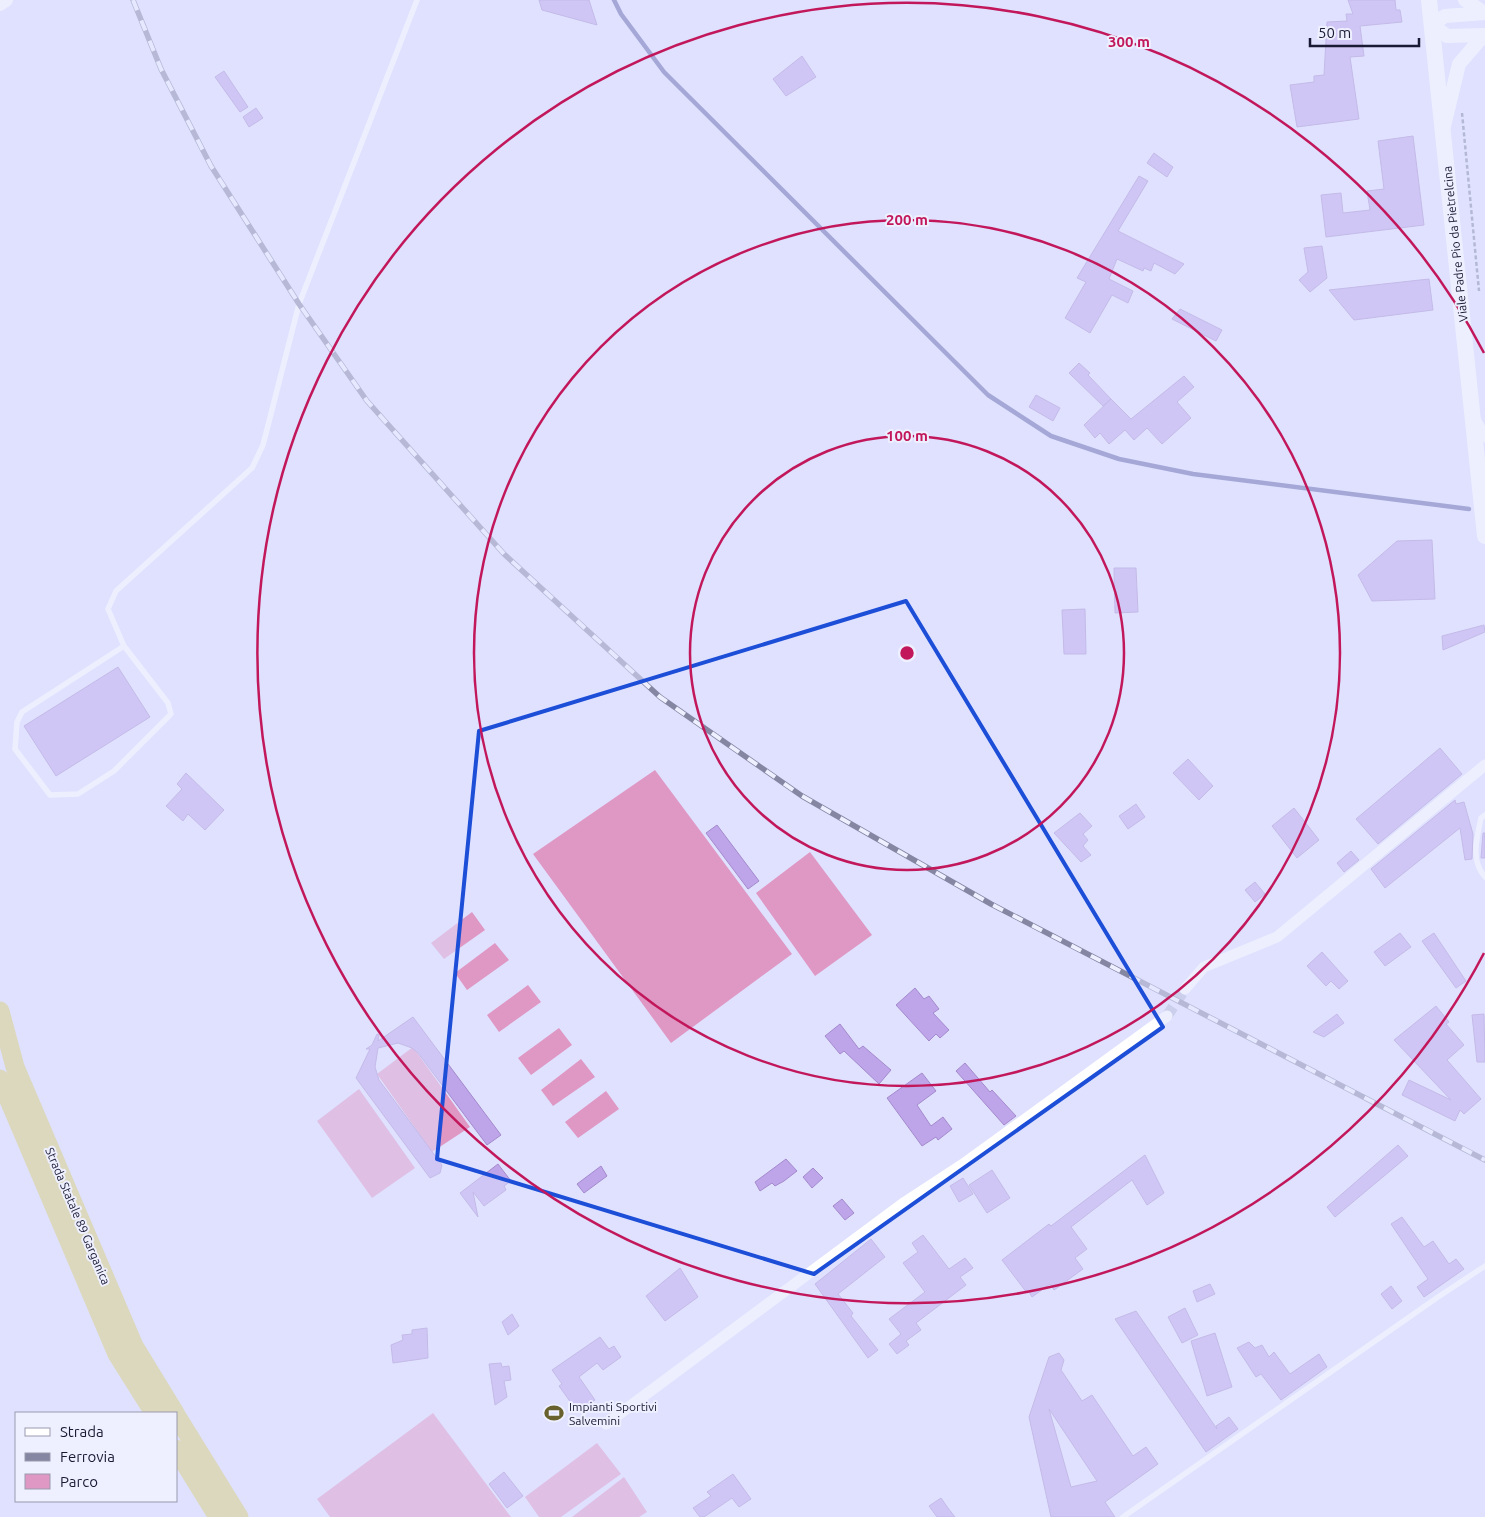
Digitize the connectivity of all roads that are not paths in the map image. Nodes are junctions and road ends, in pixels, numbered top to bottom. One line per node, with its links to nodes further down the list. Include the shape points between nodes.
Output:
1 (6, 0): 5 (street)
2 (417, 0): 14 (lane, via 299,304 263,445 252,468 116,591 108,608)
3 (1429, 0): 7 (main road, Viale Padre Pio da Pietrelcina)
4 (1465, 0): 6 (street)
5 (0, 4)
6 (1484, 12): 7 (street, via 1445,16)
7 (1432, 25): 8 (street, via 1447,36); 9 (main road, Viale Padre Pio da Pietrelcina)
8 (1484, 35): 9 (street, via 1459,64)
9 (1442, 131): 10 (main road, Viale Padre Pio da Pietrelcina)
10 (1473, 414): 11 (street); 12 (main road, Viale Padre Pio da Pietrelcina)
11 (1485, 438)
12 (1483, 488): 13 (main road, Viale Padre Pio da Pietrelcina)
13 (1485, 536)
14 (124, 646): 14 (lane, via 22,712 15,749 50,795 78,794 114,771 171,714 168,703)
15 (1485, 765): 18 (street, via 1277,937 1204,967)
16 (1485, 815): 17 (lane, via 1481,818 1475,848 1478,865)
17 (1485, 877)
18 (1185, 989)
19 (0, 1011): 24 (highway, Strada Statale 89 Garganica, via 15,1067 134,1346)
20 (1167, 1016): 26 (street, via 966,1162 905,1202)
21 (0, 1079): 23 (highway, Strada Statale 89 Garganica, via 117,1354)
22 (1485, 1266): 30 (lane)
23 (153, 1412)
24 (175, 1412)
25 (178, 1417): 29 (highway, Strada Statale 89 Garganica)
26 (606, 1424)
27 (178, 1452): 28 (highway)
28 (218, 1517)
29 (239, 1517)
30 (1123, 1517)

